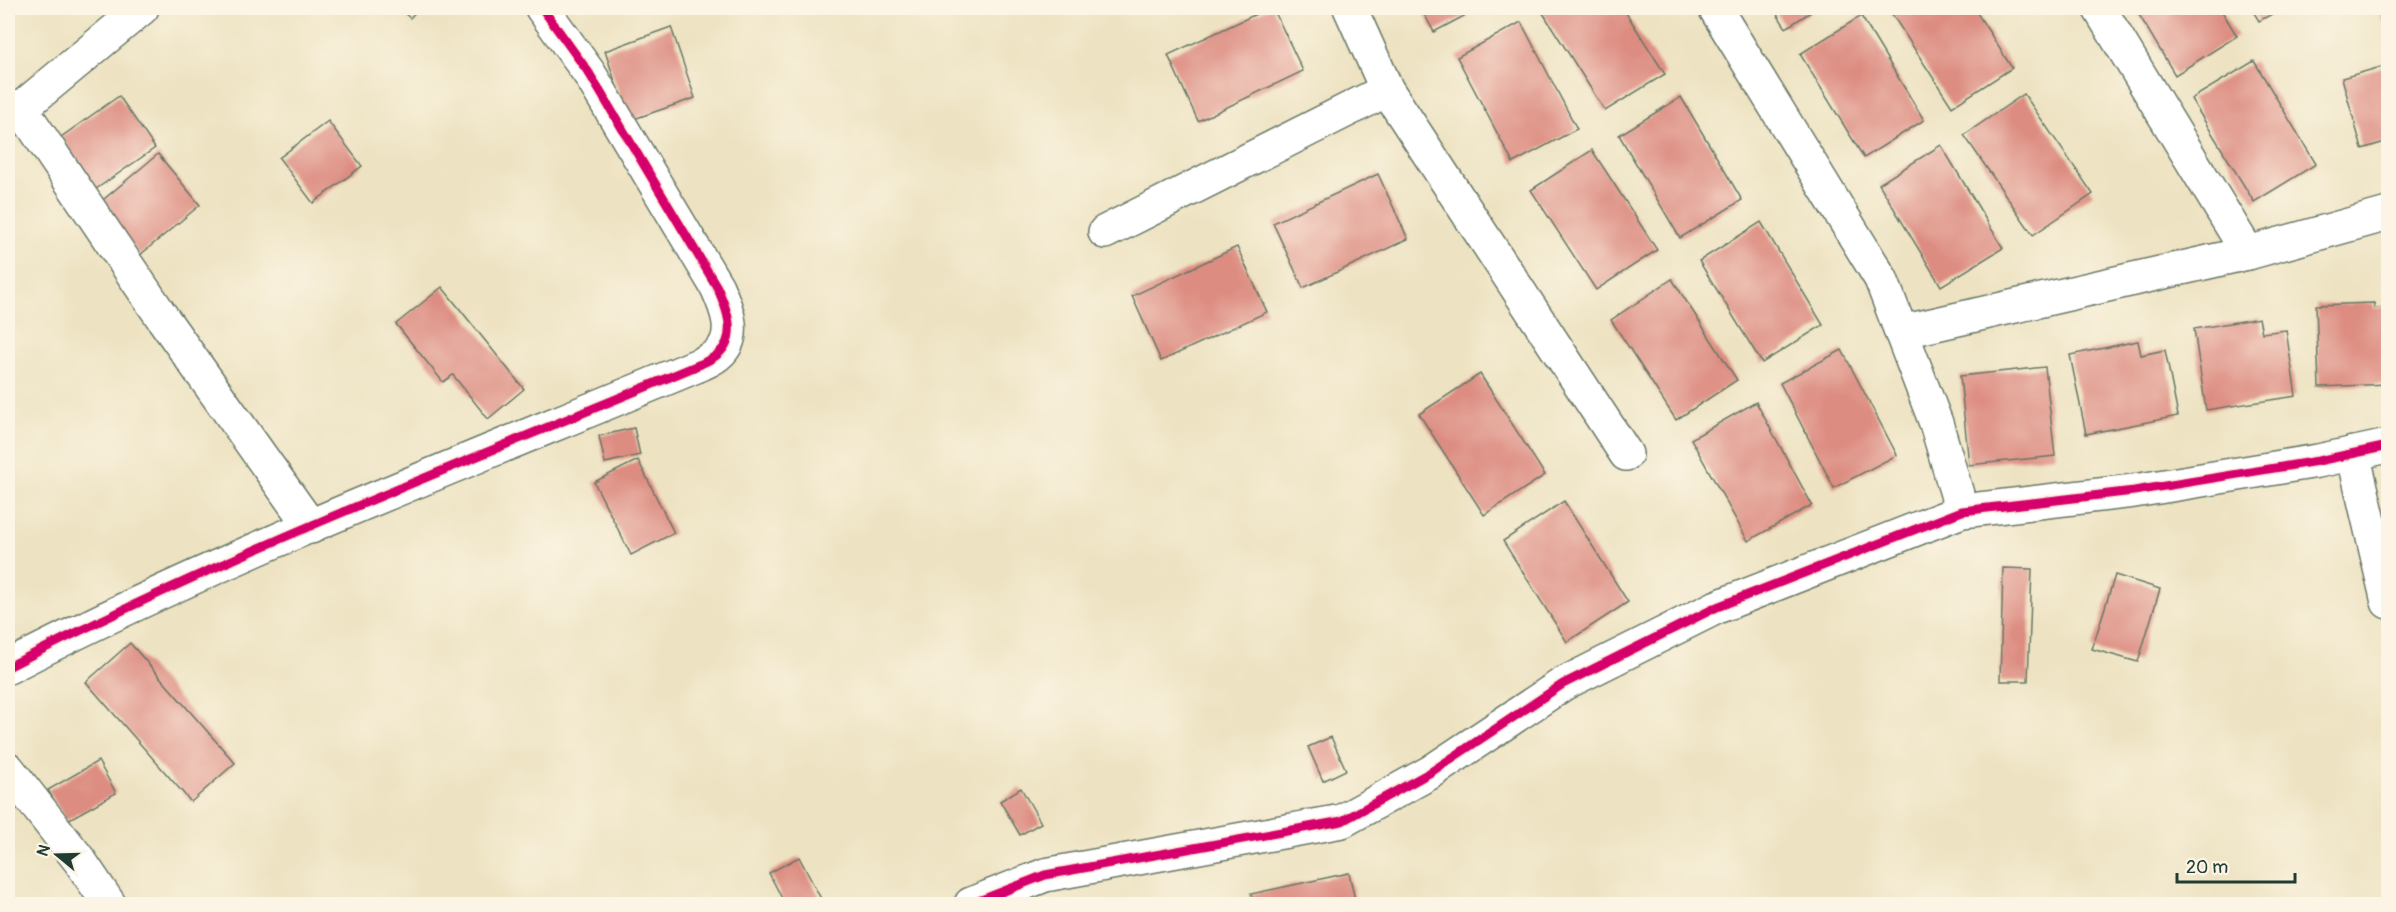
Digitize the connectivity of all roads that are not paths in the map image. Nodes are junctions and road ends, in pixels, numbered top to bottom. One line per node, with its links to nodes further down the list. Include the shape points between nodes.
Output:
1 (142, 8): 7 (street)
2 (542, 8): 16 (street, via 589,73 717,287 727,311 730,333 720,353 701,363)
3 (1350, 8): 6 (street)
4 (1716, 8): 11 (street, via 1881,279)
5 (2099, 8): 10 (street)
6 (1387, 90): 9 (street); 13 (street)
7 (14, 114): 16 (street)
8 (2388, 214): 10 (street)
9 (1104, 232)
10 (2247, 253): 11 (street)
11 (1901, 332): 15 (street, via 1936,423)
12 (2388, 446): 14 (street)
13 (1626, 453)
14 (2353, 453): 15 (street, via 2134,491); 17 (street)
15 (1962, 511): 21 (street, via 1717,606 1563,684 1431,772 1342,821 1045,875)
16 (311, 527): 18 (street, via 72,634)
17 (2388, 602)
18 (8, 667)
19 (8, 769): 20 (street)
20 (109, 904)
21 (973, 904)

